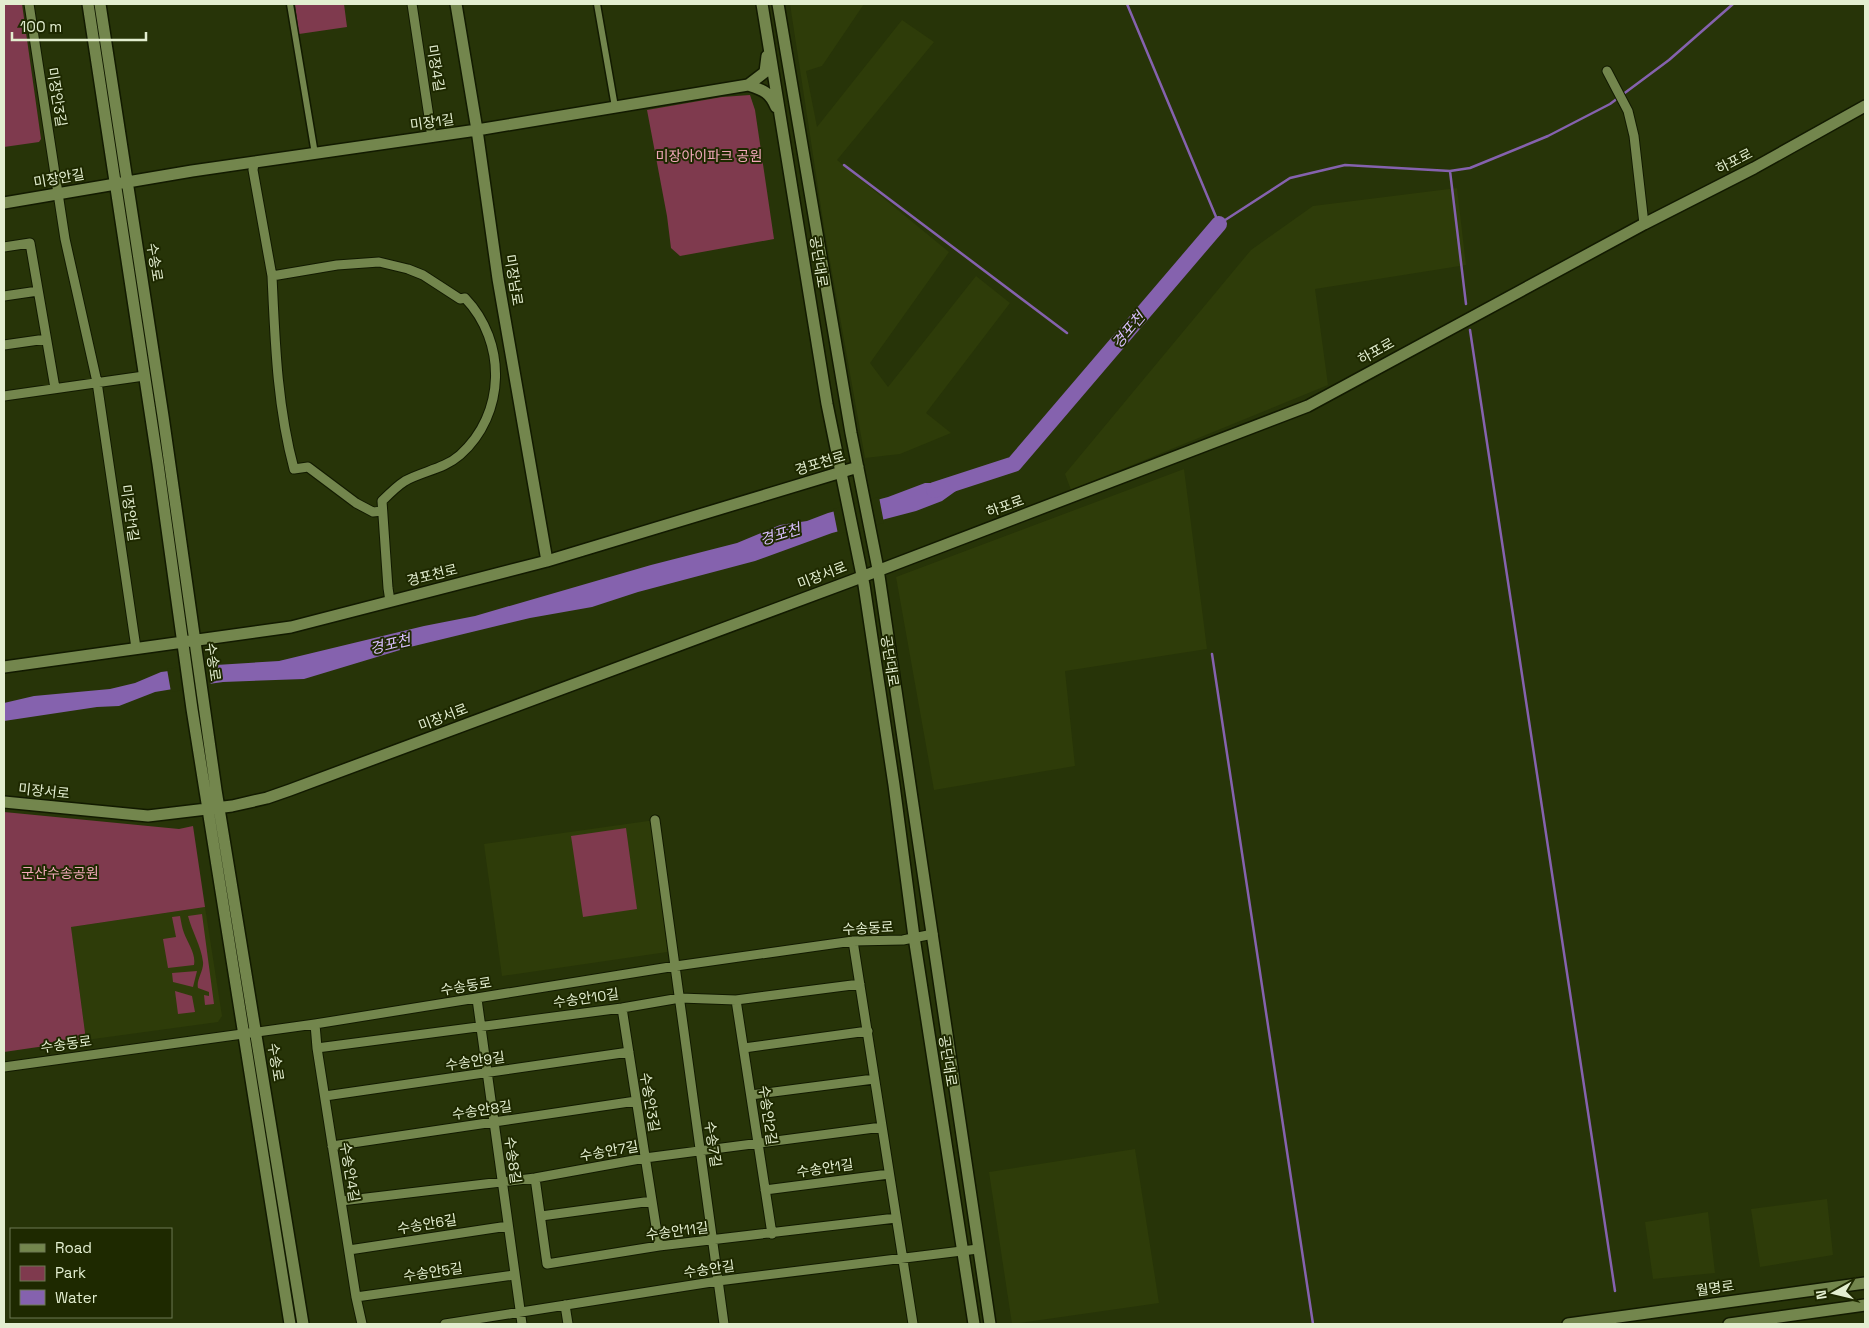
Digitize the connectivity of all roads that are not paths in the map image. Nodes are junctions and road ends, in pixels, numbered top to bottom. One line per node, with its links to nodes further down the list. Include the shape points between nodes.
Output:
1 (29, 4): 21 (street, 미장안3길)
2 (88, 4): 20 (street, 수송로)
3 (100, 4): 20 (street, 수송로)
4 (290, 4): 18 (street)
5 (412, 4): 17 (street, 미장4길)
6 (456, 4): 16 (street, 미장남로)
7 (597, 4): 14 (street)
8 (762, 4): 10 (street, 공단대로)
9 (778, 4): 34 (street, 공단대로)
10 (768, 38): 12 (street, via 765,72); 15 (street, 공단대로)
11 (1607, 71): 23 (street, via 1628,112 1634,136)
12 (748, 85): 14 (street, 미장1길); 15 (street, via 771,96)
13 (1865, 106): 23 (street, 하포로)
14 (615, 107): 16 (street, 미장1길)
15 (781, 123): 35 (street, 공단대로)
16 (477, 130): 17 (street, 미장1길); 37 (street, 미장남로, via 498,279)
17 (432, 137): 18 (street, 미장1길)
18 (315, 154): 19 (street, 미장1길)
19 (254, 163): 20 (street, 미장1길); 25 (street)
20 (121, 183): 21 (street, 미장안길); 30 (street, 수송로); 41 (street, 수송로, via 163,416)
21 (59, 194): 22 (street, 미장안길); 31 (street, 미장안1길, via 65,239)
22 (4, 203)
23 (1644, 224): 38 (street, 하포로, via 1308,406)
24 (4, 247): 26 (street, via 30,243)
25 (272, 276): 36 (street, via 276,364 294,469 308,467 356,503 373,512); 36 (street, via 379,262 408,269 460,299 465,298 486,329 495,369 495,390 484,427 459,456 404,482 382,501)
26 (38, 291): 27 (street); 28 (street)
27 (4, 296)
28 (46, 339): 29 (street); 32 (street)
29 (4, 346)
30 (144, 376): 31 (street); 42 (street, 수송로)
31 (97, 382): 32 (street); 43 (street, 미장안1길)
32 (55, 388): 33 (street)
33 (4, 396)
34 (858, 470): 35 (street, 경포천로); 38 (street, 공단대로)
35 (840, 472): 37 (street, 경포천로); 39 (street, 공단대로)
36 (382, 511): 40 (street)
37 (547, 561): 40 (street, 경포천로)
38 (878, 570): 39 (street, 미장서로); 48 (street, 공단대로)
39 (862, 576): 46 (street, 미장서로, via 300,787); 49 (street, 공단대로)
40 (390, 601): 41 (street, 경포천로, via 291,627)
41 (195, 645): 42 (street, 경포천로); 46 (street, 수송로)
42 (183, 646): 43 (street, 경포천로); 46 (street, 수송로, via 192,709)
43 (136, 648): 44 (street, 경포천로)
44 (4, 667)
45 (4, 802): 46 (street, 미장서로, via 148,816)
46 (214, 809): 60 (street, 수송로)
47 (655, 820): 51 (street, 수송7길)
48 (932, 934): 49 (street, 수송동로); 88 (street, 공단대로)
49 (914, 937): 50 (street, 수송동로); 90 (street, 공단대로)
50 (853, 941): 51 (street, 수송동로); 52 (street)
51 (676, 966): 53 (street, 수송7길); 54 (street, 수송동로)
52 (860, 984): 55 (street, 수송안10길); 59 (street)
53 (680, 998): 55 (street, 수송안10길); 56 (street, 수송안10길); 74 (street, 수송7길)
54 (477, 999): 57 (street, 수송동로); 58 (street, 수송8길)
55 (736, 1000): 62 (street, 수송안2길)
56 (622, 1008): 58 (street, 수송안10길); 63 (street, 수송안3길)
57 (315, 1024): 60 (street, 수송동로); 61 (street, 수송안4길)
58 (480, 1026): 61 (street, 수송안10길); 65 (street, 수송8길)
59 (868, 1030): 62 (street); 66 (street)
60 (250, 1033): 64 (street, 수송동로); 101 (street, 수송로); 102 (street, 수송로)
61 (317, 1048): 68 (street, 수송안4길)
62 (744, 1048): 67 (street, 수송안2길)
63 (629, 1052): 65 (street, 수송안9길); 69 (street, 수송안3길)
64 (4, 1067)
65 (487, 1073): 68 (street, 수송안9길); 70 (street, 수송8길)
66 (874, 1079): 67 (street); 71 (street)
67 (751, 1095): 72 (street, 수송안2길)
68 (324, 1096): 73 (street, 수송안4길)
69 (636, 1101): 70 (street, 수송안8길); 75 (street, 수송안3길)
70 (494, 1122): 73 (street, 수송안8길); 78 (street, 수송8길)
71 (882, 1127): 72 (street, 수송안7길); 76 (street)
72 (757, 1144): 74 (street, 수송안7길); 79 (street, 수송안2길)
73 (332, 1146): 80 (street, 수송안4길)
74 (700, 1152): 75 (street, 수송안7길); 86 (street, 수송7길)
75 (645, 1158): 77 (street, 수송안7길); 81 (street, 수송안3길)
76 (889, 1174): 79 (street, 수송안1길); 83 (street)
77 (535, 1178): 78 (street, 수송안7길); 82 (street, 수송안11길)
78 (502, 1181): 80 (street, 수송안7길); 84 (street, 수송8길)
79 (765, 1190): 85 (street, 수송안2길)
80 (341, 1201): 89 (street, 수송안4길)
81 (652, 1201): 82 (street); 87 (street, 수송안3길)
82 (540, 1216): 87 (street, 수송안11길, via 547,1264)
83 (896, 1218): 85 (street, 수송안11길); 91 (street)
84 (508, 1226): 89 (street, 수송안6길); 92 (street, 수송8길)
85 (772, 1234): 86 (street, 수송안11길)
86 (712, 1240): 87 (street, 수송안11길); 93 (street, 수송7길)
87 (659, 1246)
88 (978, 1249): 90 (street, 수송안길); 96 (street, 공단대로)
89 (349, 1250): 95 (street, 수송안4길)
90 (963, 1251): 91 (street, 수송안길); 109 (street, 공단대로)
91 (903, 1259): 93 (street, 수송안길); 108 (street)
92 (514, 1275): 95 (street, 수송안5길); 99 (street, 수송8길)
93 (718, 1281): 97 (street, 수송안길); 107 (street, 수송7길)
94 (1865, 1283): 100 (street, 월명로)
95 (356, 1296): 103 (street, 수송안4길)
96 (986, 1296): 110 (street, 공단대로); 111 (street)
97 (565, 1305): 99 (street, 수송안길); 106 (street)
98 (1865, 1305): 113 (street)
99 (520, 1313): 104 (street, 수송안길); 105 (street, 수송8길)
100 (1603, 1322): 112 (street, 월명로)
101 (290, 1324)
102 (303, 1324)
103 (362, 1324)
104 (445, 1324)
105 (522, 1324)
106 (568, 1324)
107 (724, 1324)
108 (913, 1324)
109 (974, 1324)
110 (990, 1324)
111 (994, 1324)
112 (1568, 1324)
113 (1730, 1324)

